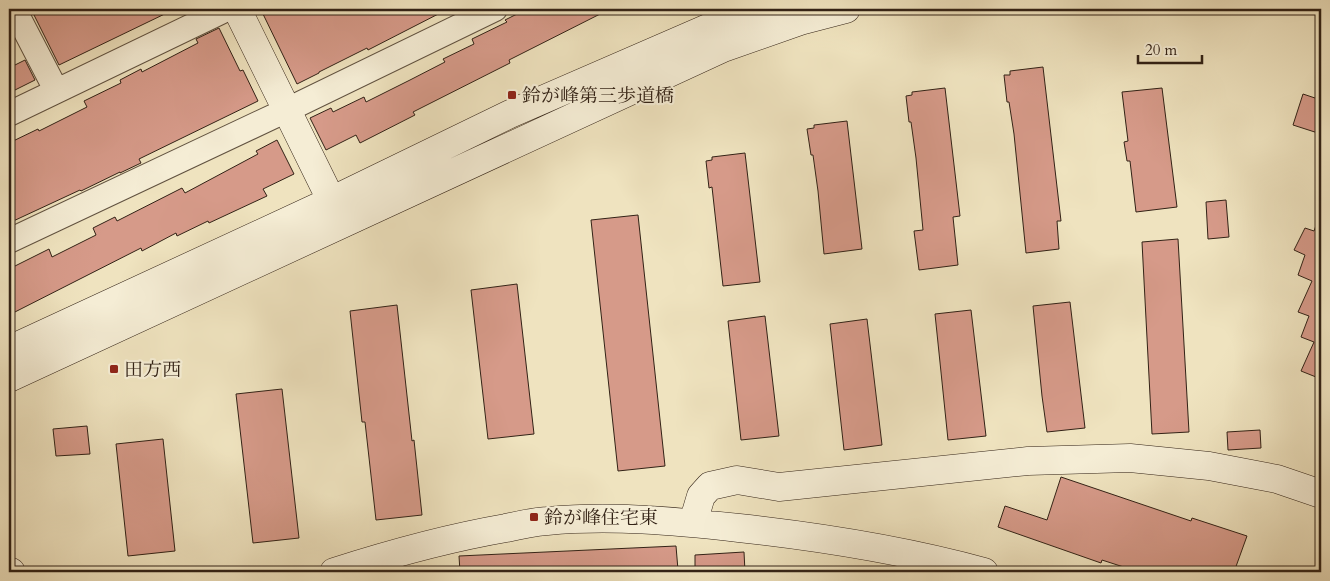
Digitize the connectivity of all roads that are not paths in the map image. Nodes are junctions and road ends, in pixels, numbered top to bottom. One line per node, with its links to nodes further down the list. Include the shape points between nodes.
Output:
1 (14, 9): 7 (street)
2 (227, 9): 7 (street)
3 (237, 9): 8 (street)
4 (495, 9): 8 (street)
5 (763, 9): 10 (street, via 710,27 510,114)
6 (846, 9): 10 (street, via 723,48)
7 (56, 90): 9 (street)
8 (287, 110): 10 (street); 11 (street)
9 (9, 114)
10 (337, 212): 12 (street); 13 (street)
11 (9, 241)
12 (9, 350)
13 (9, 378)
14 (1321, 494): 15 (street, via 1278,479 1209,466 1130,458 1028,460 779,487 737,480 710,486 701,496)
15 (693, 523): 16 (street, via 889,549); 17 (street, via 621,519 546,521 475,533)
16 (966, 570)
17 (334, 572)

